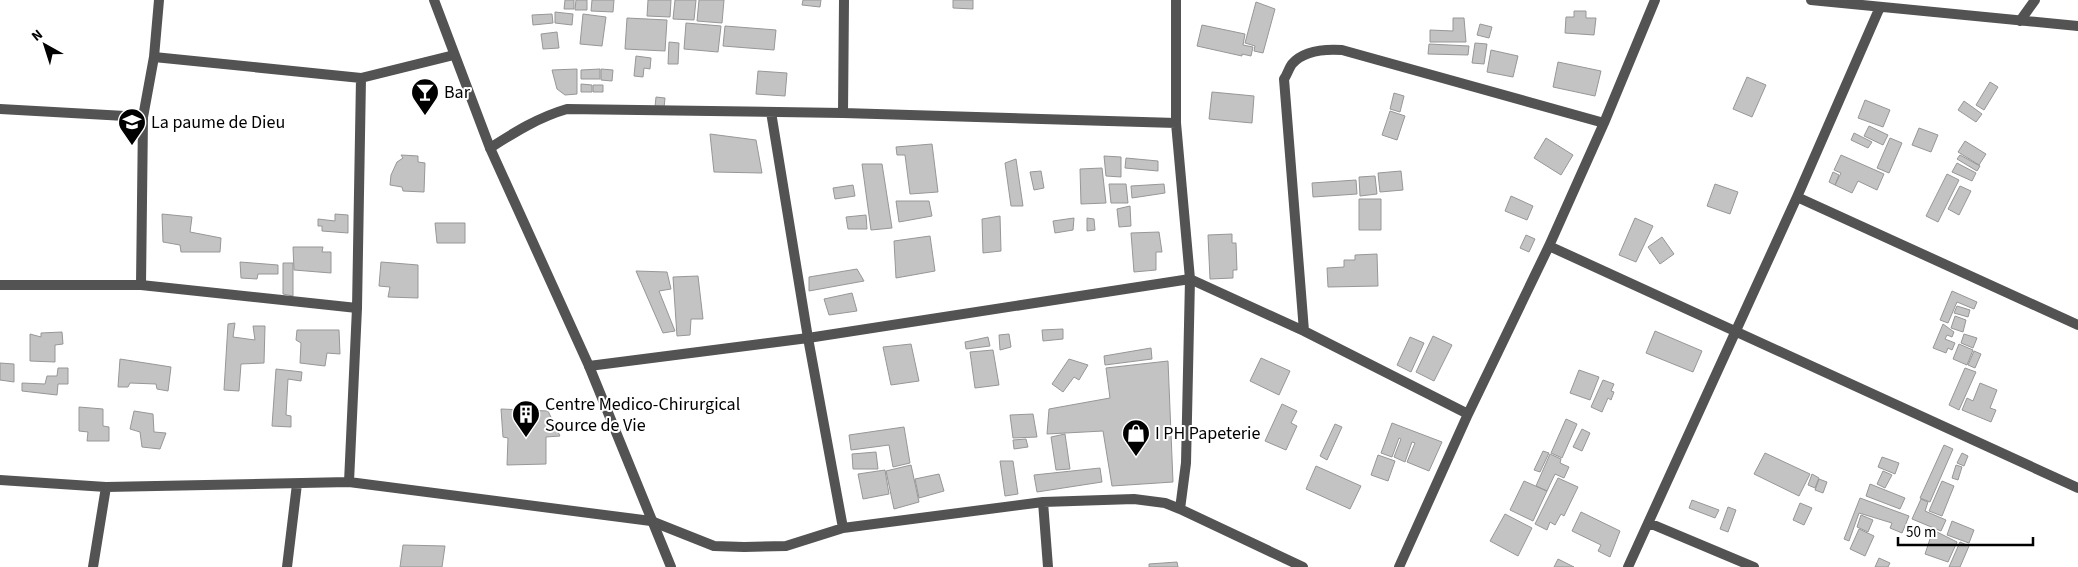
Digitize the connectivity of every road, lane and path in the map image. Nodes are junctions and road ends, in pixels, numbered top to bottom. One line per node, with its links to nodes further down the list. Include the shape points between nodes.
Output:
1 (159, 0): 13 (street)
2 (434, 0): 12 (street)
3 (844, 0): 17 (street)
4 (1176, 0): 19 (street)
5 (1655, 0): 20 (street)
6 (1811, 0): 8 (street)
7 (2036, 0): 10 (street)
8 (1854, 2): 9 (street)
9 (1880, 6): 10 (street); 22 (street)
10 (2020, 21): 11 (street)
11 (2078, 26)
12 (454, 55): 14 (street); 21 (street)
13 (154, 57): 14 (street); 18 (street)
14 (361, 78): 27 (street)
15 (0, 109): 18 (street)
16 (771, 112): 17 (street); 21 (street, via 567,109 522,127); 31 (street)
17 (844, 113): 19 (street)
18 (142, 117): 26 (street)
19 (1176, 123): 24 (street)
20 (1604, 123): 23 (street); 29 (street, via 1342,50 1324,49 1307,54 1292,64 1284,79)
21 (490, 148): 32 (street)
22 (1797, 197): 28 (street); 30 (street)
23 (1549, 246): 30 (street); 33 (street)
24 (1190, 279): 29 (street); 31 (street); 40 (street, via 1186,463)
25 (0, 285): 26 (street)
26 (142, 285): 27 (street)
27 (357, 308): 35 (street)
28 (2078, 325)
29 (1304, 331): 33 (street)
30 (1734, 332): 38 (street); 42 (street)
31 (808, 338): 32 (street); 43 (street)
32 (589, 366): 41 (street)
33 (1468, 414): 49 (street)
34 (0, 480): 37 (street)
35 (348, 482): 36 (street); 41 (street)
36 (297, 484): 37 (street); 45 (street)
37 (106, 487): 44 (street)
38 (2078, 488)
39 (1043, 502): 40 (street, via 1134,499 1165,503); 43 (street); 47 (street)
40 (1180, 509): 48 (street)
41 (651, 521): 43 (street, via 714,546 786,546); 46 (street)
42 (1649, 523): 50 (street); 51 (street)
43 (843, 528)
44 (93, 567)
45 (287, 567)
46 (671, 567)
47 (1048, 567)
48 (1303, 567)
49 (1399, 567)
50 (1628, 567)
51 (1754, 567)

